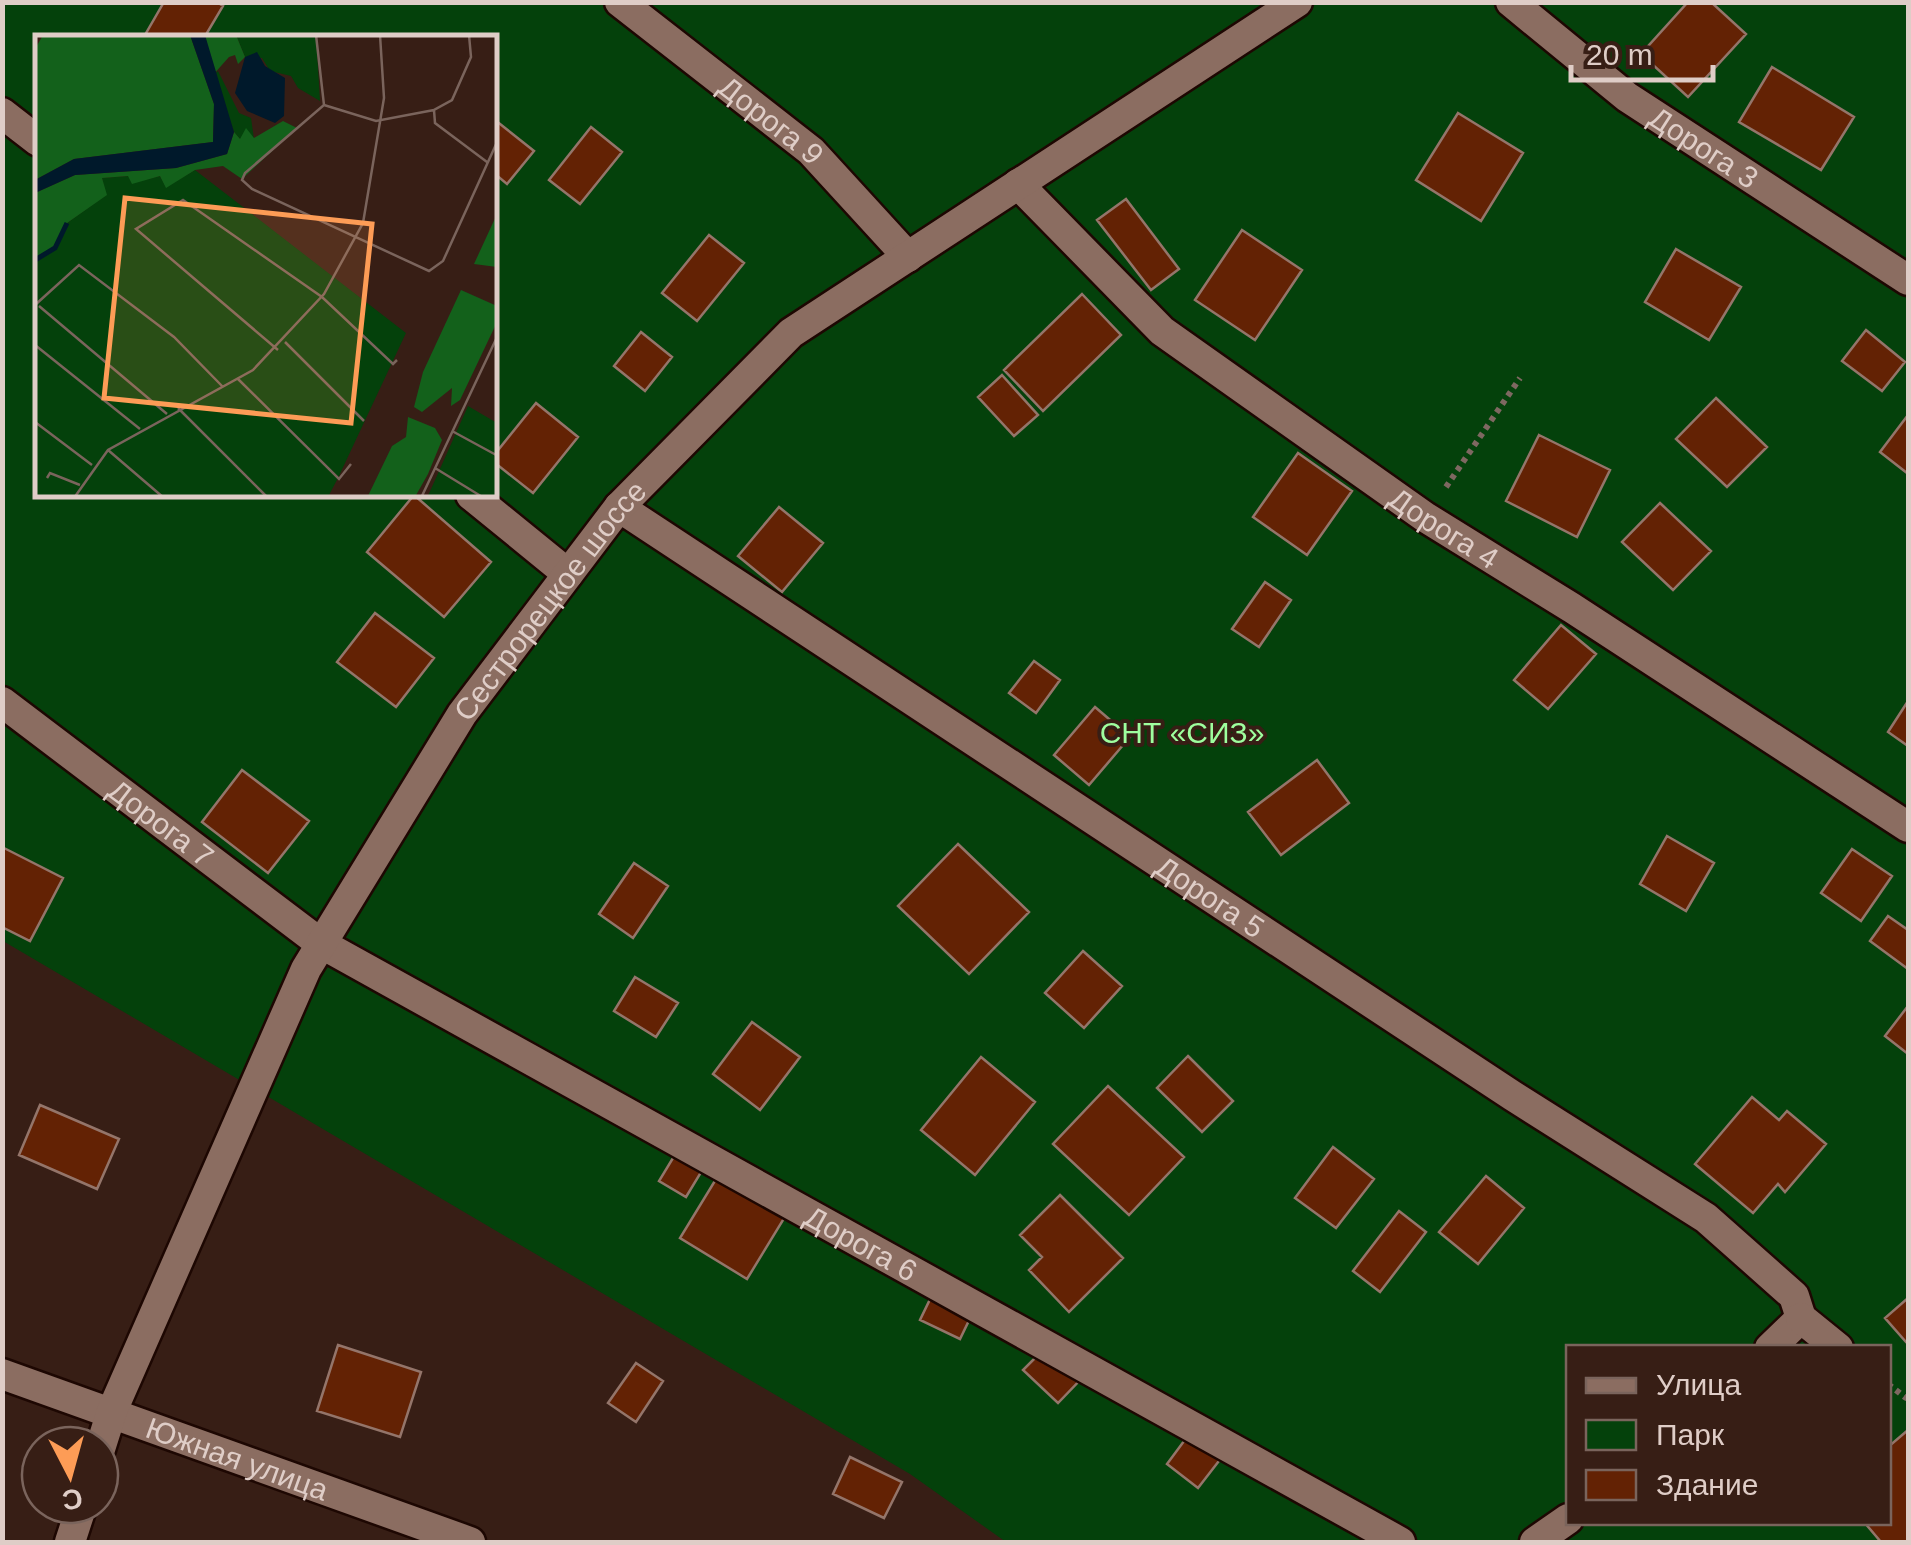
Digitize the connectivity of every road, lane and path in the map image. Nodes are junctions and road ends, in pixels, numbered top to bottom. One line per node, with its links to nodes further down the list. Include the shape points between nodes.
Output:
1 (620, 2): 7 (street, Дорога 9, via 811,150)
2 (1298, 2): 6 (street, Сестрорецкое шоссе)
3 (1511, 2): 8 (street, Дорога 3, via 1628,97)
4 (2, 113): 5 (street)
5 (35, 139)
6 (1018, 184): 7 (street, Сестрорецкое шоссе); 12 (street, Дорога 4, via 1162,331)
7 (908, 257): 11 (street, Сестрорецкое шоссе, via 791,333)
8 (1908, 280)
9 (1520, 378): 12 (path)
10 (475, 498): 13 (street)
11 (619, 508): 13 (street, Сестрорецкое шоссе); 17 (street, Дорога 5, via 1706,1218)
12 (1425, 517): 15 (street, Дорога 4)
13 (568, 574): 16 (street, Сестрорецкое шоссе, via 462,714)
14 (2, 702): 16 (street, Дорога 7)
15 (1908, 827)
16 (320, 944): 21 (street, Сестрорецкое шоссе); 25 (street, Дорога 6)
17 (1797, 1307): 18 (street); 19 (street, Дорога 5)
18 (1772, 1345)
19 (1835, 1345)
20 (2, 1374): 21 (street, Южная улица)
21 (112, 1411): 22 (street, Сестрорецкое шоссе); 24 (street, Южная улица)
22 (108, 1425)
23 (1566, 1520): 26 (street)
24 (470, 1542)
25 (1400, 1542)
26 (1535, 1542)

